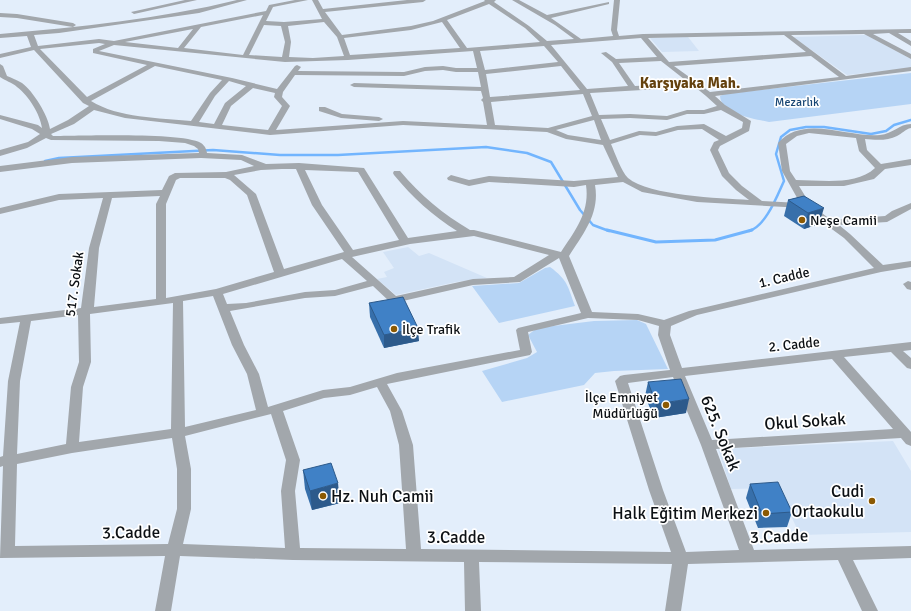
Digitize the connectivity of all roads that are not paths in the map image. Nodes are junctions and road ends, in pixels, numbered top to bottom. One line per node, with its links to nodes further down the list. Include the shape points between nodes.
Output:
1 (244, 0): 12 (street)
2 (305, 0): 13 (street, via 275,4)
3 (315, 0): 11 (street)
4 (423, 0): 11 (street)
5 (489, 0): 17 (street); 37 (street)
6 (515, 0): 16 (street)
7 (190, 1): 19 (street, via 117,16)
8 (605, 1): 9 (street); 16 (street)
9 (617, 3): 35 (street, via 614,30)
10 (199, 11): 12 (street); 14 (street); 23 (street)
11 (321, 11): 18 (street)
12 (226, 12): 13 (street); 23 (street)
13 (268, 12): 20 (street)
14 (178, 13): 19 (street); 25 (street)
15 (0, 15): 24 (street)
16 (546, 17): 36 (street)
17 (443, 19): 34 (street, via 411,28); 42 (street)
18 (326, 20): 22 (street); 34 (street)
19 (108, 22): 21 (street)
20 (262, 23): 22 (street); 46 (street)
21 (100, 24): 24 (street); 33 (street, via 112,28)
22 (284, 24): 49 (street, via 288,42)
23 (202, 25): 25 (street); 40 (street)
24 (82, 26): 29 (street)
25 (185, 28): 33 (street)
26 (911, 31): 27 (street)
27 (890, 32): 28 (street); 38 (street)
28 (866, 33): 30 (street); 47 (street)
29 (30, 34): 31 (street); 39 (street)
30 (787, 35): 32 (street); 44 (street)
31 (0, 36)
32 (643, 36): 35 (street); 52 (street)
33 (116, 37): 39 (street); 40 (street); 53 (street, via 95,52)
34 (340, 37): 48 (street)
35 (617, 38): 36 (street)
36 (580, 41): 37 (street)
37 (546, 44): 41 (street); 54 (street)
38 (911, 44)
39 (35, 48): 45 (street); 71 (street)
40 (180, 49): 46 (street)
41 (476, 49): 42 (street); 58 (street)
42 (465, 50): 55 (street)
43 (604, 53): 51 (street)
44 (814, 54): 52 (street); 60 (street)
45 (0, 56)
46 (245, 57): 49 (street)
47 (911, 57)
48 (348, 58): 50 (street); 55 (street)
49 (285, 60): 50 (street)
50 (302, 60): 59 (street)
51 (614, 61): 52 (street); 65 (street)
52 (665, 61): 64 (street)
53 (154, 64): 61 (street); 71 (street)
54 (563, 64): 58 (street); 68 (street)
55 (358, 65): 58 (street, via 404,74 443,68); 59 (street)
56 (0, 66): 84 (street, via 4,77 20,85 46,121)
57 (911, 69): 60 (street)
58 (482, 71): 66 (street)
59 (293, 73): 67 (street)
60 (846, 78): 69 (street)
61 (228, 79): 62 (street); 78 (street, via 218,86)
62 (252, 85): 67 (street); 80 (street, via 228,105)
63 (354, 85): 66 (street)
64 (697, 85): 65 (street); 69 (street)
65 (633, 88): 68 (street)
66 (484, 89): 70 (street)
67 (279, 92): 83 (street, via 278,97 286,106)
68 (586, 92): 70 (street); 76 (street)
69 (709, 94): 73 (street)
70 (486, 100): 81 (street)
71 (86, 101): 72 (street)
72 (94, 106): 78 (street, via 125,116); 84 (street, via 71,122)
73 (722, 107): 76 (street, via 667,118); 86 (street, via 747,121 746,129)
74 (322, 109): 77 (street, via 342,116)
75 (0, 117): 84 (street, via 35,127)
76 (596, 117): 82 (street); 87 (street)
77 (403, 123): 81 (street); 83 (street)
78 (193, 125): 80 (street)
79 (911, 126): 85 (street, via 906,126 893,136)
80 (217, 127): 83 (street)
81 (491, 128): 82 (street)
82 (548, 130): 87 (street, via 566,137)
83 (270, 133)
84 (45, 134): 88 (street, via 52,138 159,138 197,144); 89 (street, via 21,148)
85 (860, 136): 93 (street, via 863,151); 100 (street, via 812,131 788,136 782,143 786,171)
86 (724, 139): 87 (street, via 704,126 698,126 656,134 639,133); 103 (street, via 714,150 725,174)
87 (607, 143): 98 (street)
88 (203, 152): 91 (street, via 242,158); 94 (street, via 72,160)
89 (0, 153)
90 (911, 162): 93 (street)
91 (263, 166): 92 (street); 96 (street)
92 (299, 166): 109 (street, via 361,170); 110 (street, via 318,205)
93 (881, 168): 100 (street, via 871,177 851,182)
94 (0, 169)
95 (397, 173): 108 (street, via 430,207)
96 (226, 176): 101 (street, via 178,175 172,178); 114 (street, via 233,178 251,194)
97 (451, 178): 99 (street, via 469,183 489,179 561,184)
98 (624, 179): 99 (street); 103 (street, via 645,190 697,199)
99 (590, 182): 111 (street, via 593,194 590,214)
100 (792, 183): 104 (street)
101 (166, 193): 102 (street); 118 (street, via 161,204)
102 (108, 196): 106 (street, via 59,197); 120 (street, 517. Sokak, via 94,248 88,307)
103 (760, 203): 104 (street)
104 (806, 206): 107 (street)
105 (911, 206): 107 (street, via 887,219)
106 (0, 211)
107 (829, 223): 113 (street, via 847,236)
108 (467, 233): 109 (street); 111 (street)
109 (405, 242): 110 (street)
110 (348, 254): 114 (street); 115 (street)
111 (560, 256): 115 (street, via 516,280 474,282 394,300); 121 (street)
112 (911, 264): 113 (street, 1. Cadde)
113 (881, 269): 124 (street, 1. Cadde, via 693,313)
114 (280, 273): 116 (street)
115 (373, 283): 119 (street, via 335,293 305,295)
116 (217, 292): 117 (street); 119 (street)
117 (178, 299): 118 (street); 132 (street)
118 (161, 302): 120 (street)
119 (225, 308): 131 (street, via 238,345)
120 (84, 312): 122 (street); 135 (street, 517. Sokak, via 85,362 77,387)
121 (588, 315): 124 (street, via 638,317); 130 (street, via 522,330 526,352)
122 (26, 318): 123 (street); 136 (street, via 14,382)
123 (0, 321)
124 (665, 324): 129 (street, 625. Sokak, via 664,335)
125 (911, 346): 126 (street, 2. Cadde)
126 (894, 348): 127 (street, 2. Cadde); 128 (street)
127 (835, 355): 129 (street, 2. Cadde); 133 (street)
128 (911, 365)
129 (679, 372): 134 (street, 625. Sokak); 145 (street, 2. Cadde, via 622,381 656,490)
130 (380, 382): 131 (street, via 350,391 323,394); 142 (street, via 396,411 406,445)
131 (270, 410): 132 (street); 140 (street, via 293,460 288,492)
132 (178, 433): 135 (street); 137 (street, via 184,469 184,509)
133 (907, 437): 134 (street, Okul Sokak)
134 (708, 445): 144 (street, 625. Sokak)
135 (72, 448): 136 (street)
136 (5, 461): 138 (street)
137 (174, 550): 138 (street, 3.Cadde); 140 (street, 3.Cadde); 146 (street)
138 (4, 551)
139 (911, 552): 141 (street, 3.Cadde)
140 (293, 554): 142 (street, 3.Cadde)
141 (843, 554): 144 (street, 3.Cadde); 149 (street)
142 (414, 556): 143 (street, 3.Cadde)
143 (471, 556): 145 (street, 3.Cadde); 147 (street)
144 (749, 556): 145 (street, 3.Cadde)
145 (681, 558): 148 (street)
146 (163, 611)
147 (473, 611)
148 (673, 611)
149 (870, 611)

